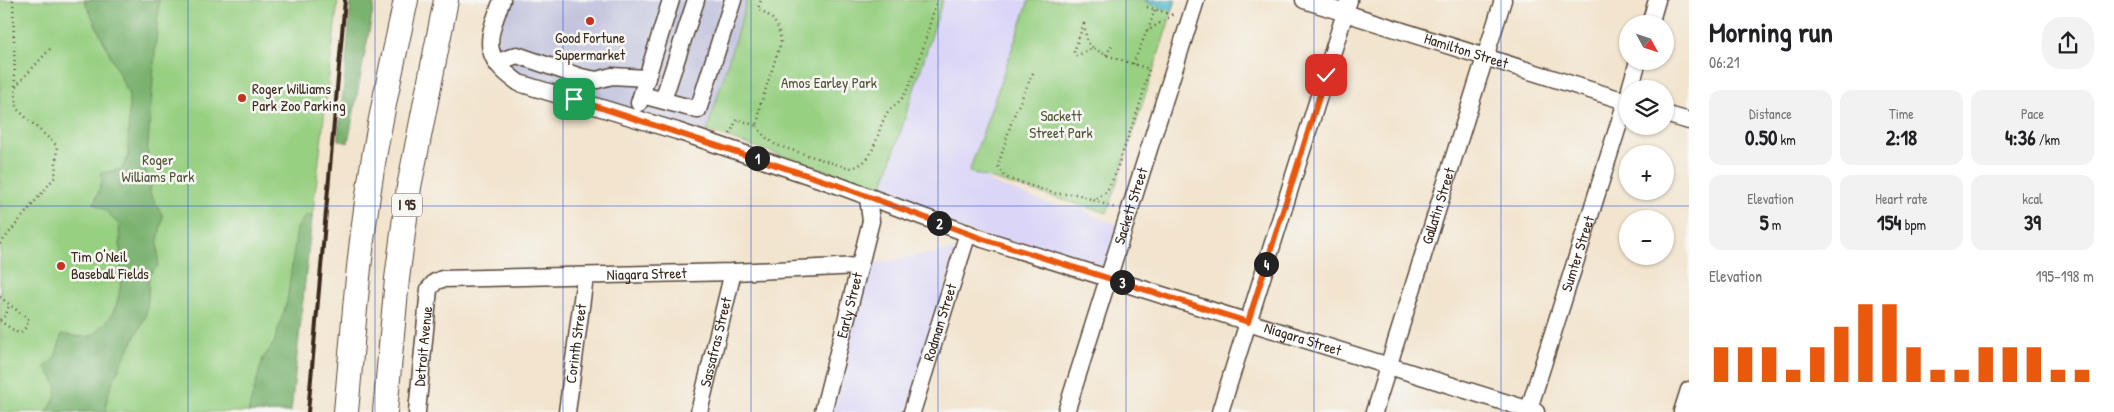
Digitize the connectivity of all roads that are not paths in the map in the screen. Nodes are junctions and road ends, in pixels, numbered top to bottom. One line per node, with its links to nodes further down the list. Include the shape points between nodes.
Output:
1 (406, 0): 36 (highway, via 368,192)
2 (446, 0): 37 (highway, I 95, via 409,187)
3 (502, 0): 14 (street, via 490,32 490,51)
4 (671, 0): 16 (street)
5 (696, 0): 20 (street)
6 (733, 0): 20 (street, via 698,110)
7 (1196, 0): 30 (street, Sackett Street)
8 (1304, 0): 11 (street, Hamilton Street)
9 (1504, 0): 13 (street, Gallatin Street)
10 (1658, 0): 12 (street)
11 (1347, 6): 13 (street, Hamilton Street); 32 (street)
12 (1653, 15)
13 (1486, 57): 18 (street, Hamilton Street); 33 (street, Gallatin Street)
14 (496, 63): 15 (street, via 517,55); 19 (street, Niagara Street, via 519,83)
15 (581, 77): 16 (street, via 597,80 612,76); 19 (street)
16 (647, 78): 17 (street)
17 (642, 94): 20 (street); 22 (street)
18 (1619, 94)
19 (574, 99): 22 (street, Niagara Street)
20 (663, 100)
21 (1674, 117): 23 (street)
22 (635, 118): 25 (street, Niagara Street)
23 (1689, 121)
24 (1619, 126): 35 (street, Sumter Street)
25 (868, 198): 26 (street, Niagara Street); 27 (street, Early Street, via 871,221)
26 (968, 233): 30 (street, Niagara Street); 42 (street, Rodman Street)
27 (859, 266): 28 (street, Niagara Street); 41 (street, Early Street)
28 (733, 272): 29 (street, Niagara Street); 40 (street, Sassafras Street)
29 (585, 277): 31 (street, Niagara Street, via 465,278); 39 (street, Corinth Street)
30 (1108, 278): 32 (street, Niagara Street); 43 (street, Sackett Street)
31 (435, 282): 38 (street, Detroit Avenue, via 428,289)
32 (1248, 322): 33 (street, Niagara Street); 44 (street)
33 (1389, 366): 35 (street, Niagara Street); 45 (street, Gallatin Street)
34 (1689, 390): 46 (street)
35 (1531, 411)
36 (346, 412)
37 (385, 412)
38 (417, 412)
39 (567, 412)
40 (699, 412)
41 (823, 412)
42 (912, 412)
43 (1066, 412)
44 (1220, 412)
45 (1374, 412)
46 (1682, 412)

